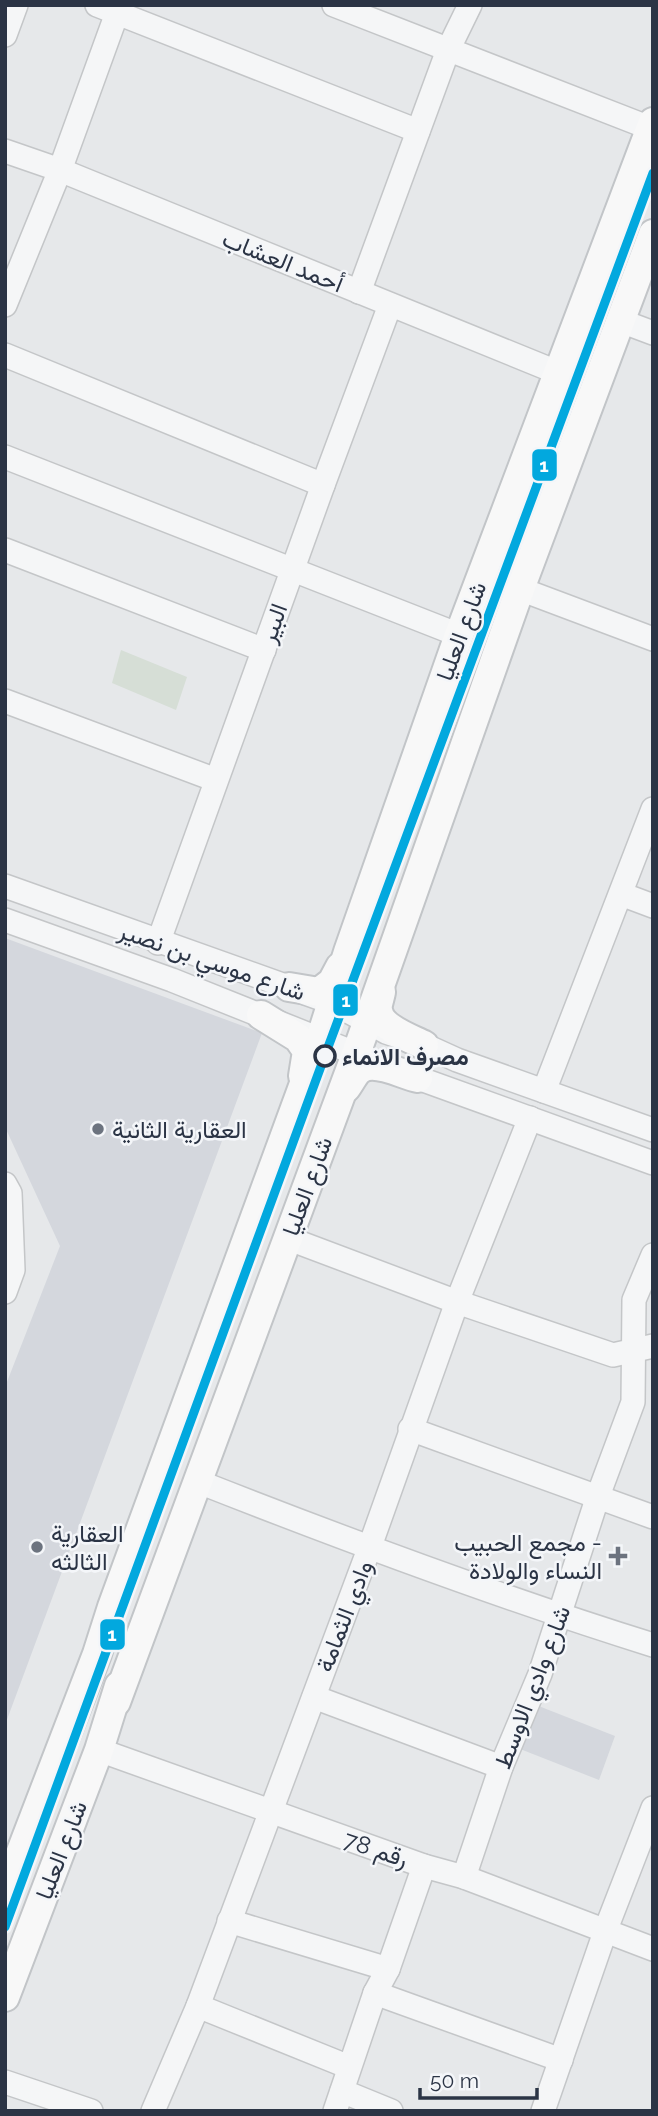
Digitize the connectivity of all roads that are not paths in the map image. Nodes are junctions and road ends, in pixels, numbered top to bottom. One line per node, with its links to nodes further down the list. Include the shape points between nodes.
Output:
1 (16, 5): 5 (street)
2 (334, 5): 6 (street)
3 (470, 5): 6 (street)
4 (107, 9): 8 (street); 10 (street)
5 (5, 35)
6 (448, 50): 7 (street); 8 (street)
7 (652, 125): 18 (main road, شارع العليا)
8 (418, 131): 12 (street)
9 (5, 151): 10 (street, أحمد العشاب)
10 (60, 170): 12 (street, أحمد العشاب); 13 (street)
11 (653, 234): 15 (main road, شارع العليا)
12 (359, 292): 14 (street, أحمد العشاب)
13 (5, 305)
14 (390, 305): 18 (street, أحمد العشاب); 20 (street, البير)
15 (621, 321): 16 (street); 23 (main road, شارع العليا)
16 (653, 333)
17 (5, 355): 20 (street)
18 (559, 373): 24 (main road, شارع العليا)
19 (5, 457): 22 (street)
20 (323, 485): 22 (street, البير)
21 (5, 550): 26 (street)
22 (293, 569): 24 (street); 26 (street, البير)
23 (520, 589): 25 (street); 36 (main road, شارع العليا)
24 (459, 635): 35 (main road, شارع العليا)
25 (653, 639)
26 (264, 650): 28 (street, البير)
27 (5, 701): 28 (street)
28 (216, 780): 34 (street, البير)
29 (653, 809): 31 (street)
30 (5, 886): 34 (street, شارع موسي بن نصير)
31 (621, 894): 32 (street); 47 (street)
32 (653, 906)
33 (5, 920): 39 (street, شارع موسي بن نصير)
34 (159, 943): 37 (street, شارع موسي بن نصير)
35 (348, 952): 37 (main road, via 326,988 319,992); 38 (main road, شارع العليا)
36 (383, 977): 40 (main road, شارع العليا); 43 (main road, via 378,1011 383,1020)
37 (294, 989): 38 (street, شارع موسي بن نصير); 41 (street, via 320,1002 322,1010 310,1027)
38 (333, 1003): 40 (street, شارع موسي بن نصير); 42 (main road, شارع العليا)
39 (261, 1015): 41 (street, شارع موسي بن نصير); 49 (main road, via 298,1038 307,1051)
40 (368, 1021): 43 (street, شارع موسي بن نصير); 44 (main road, شارع العليا)
41 (290, 1026): 42 (street, شارع موسي بن نصير)
42 (320, 1040): 44 (street, شارع موسي بن نصير); 45 (main road, شارع العليا)
43 (424, 1045): 47 (street, شارع موسي بن نصير)
44 (356, 1054): 46 (street, شارع موسي بن نصير); 48 (main road, شارع العليا)
45 (307, 1075): 48 (main road, via 321,1052 328,1049 339,1054 346,1066); 49 (main road, شارع العليا)
46 (418, 1078): 48 (main road, via 367,1066 358,1070); 50 (street, شارع موسي بن نصير)
47 (544, 1091): 51 (street, شارع موسي بن نصير)
48 (337, 1102): 54 (main road, شارع العليا)
49 (297, 1104): 66 (main road, شارع العليا)
50 (530, 1118): 52 (street, شارع موسي بن نصير); 57 (street, وادي الثمامة)
51 (653, 1130)
52 (653, 1163)
53 (5, 1184): 56 (street, via 10,1193 13,1270)
54 (287, 1238): 57 (street); 60 (main road, شارع العليا)
55 (653, 1255): 58 (street, شارع وادي الاوسط, via 634,1300)
56 (5, 1292)
57 (457, 1302): 58 (street, via 613,1355); 59 (street, وادي الثمامة)
58 (644, 1348): 61 (street, شارع وادي الاوسط, via 633,1402)
59 (410, 1429): 61 (street); 63 (street, وادي الثمامة)
60 (199, 1482): 63 (street); 68 (main road, شارع العليا)
61 (597, 1496): 62 (street); 64 (street, شارع وادي الاوسط)
62 (653, 1517)
63 (369, 1549): 64 (street); 67 (street, وادي الثمامة)
64 (561, 1616): 65 (street); 70 (street, شارع وادي الاوسط)
65 (653, 1645)
66 (91, 1673): 68 (main road, شارع العليا, via 102,1665 119,1673); 75 (main road, شارع العليا)
67 (314, 1697): 70 (street); 72 (street, وادي الثمامة)
68 (116, 1702): 69 (main road, شارع العليا)
69 (99, 1750): 72 (street, رقم 78); 81 (main road, شارع العليا)
70 (501, 1767): 74 (street, شارع وادي الاوسط)
71 (653, 1808): 77 (street)
72 (271, 1813): 73 (street, رقم 78); 76 (street, وادي الثمامة)
73 (424, 1866): 74 (street, رقم 78); 79 (street)
74 (464, 1877): 77 (street, رقم 78)
75 (5, 1893)
76 (229, 1921): 79 (street); 82 (street, وادي الثمامة)
77 (606, 1929): 78 (street, رقم 78); 83 (street)
78 (653, 1949)
79 (388, 1969): 80 (street)
80 (375, 1993): 83 (street); 84 (street)
81 (5, 1997)
82 (198, 2006): 84 (street); 88 (street, وادي الثمامة)
83 (561, 2060): 90 (street)
84 (349, 2067): 86 (street)
85 (5, 2082): 87 (street)
86 (339, 2101): 89 (street)
87 (91, 2111)
88 (153, 2111)
89 (391, 2111)
90 (543, 2111)

